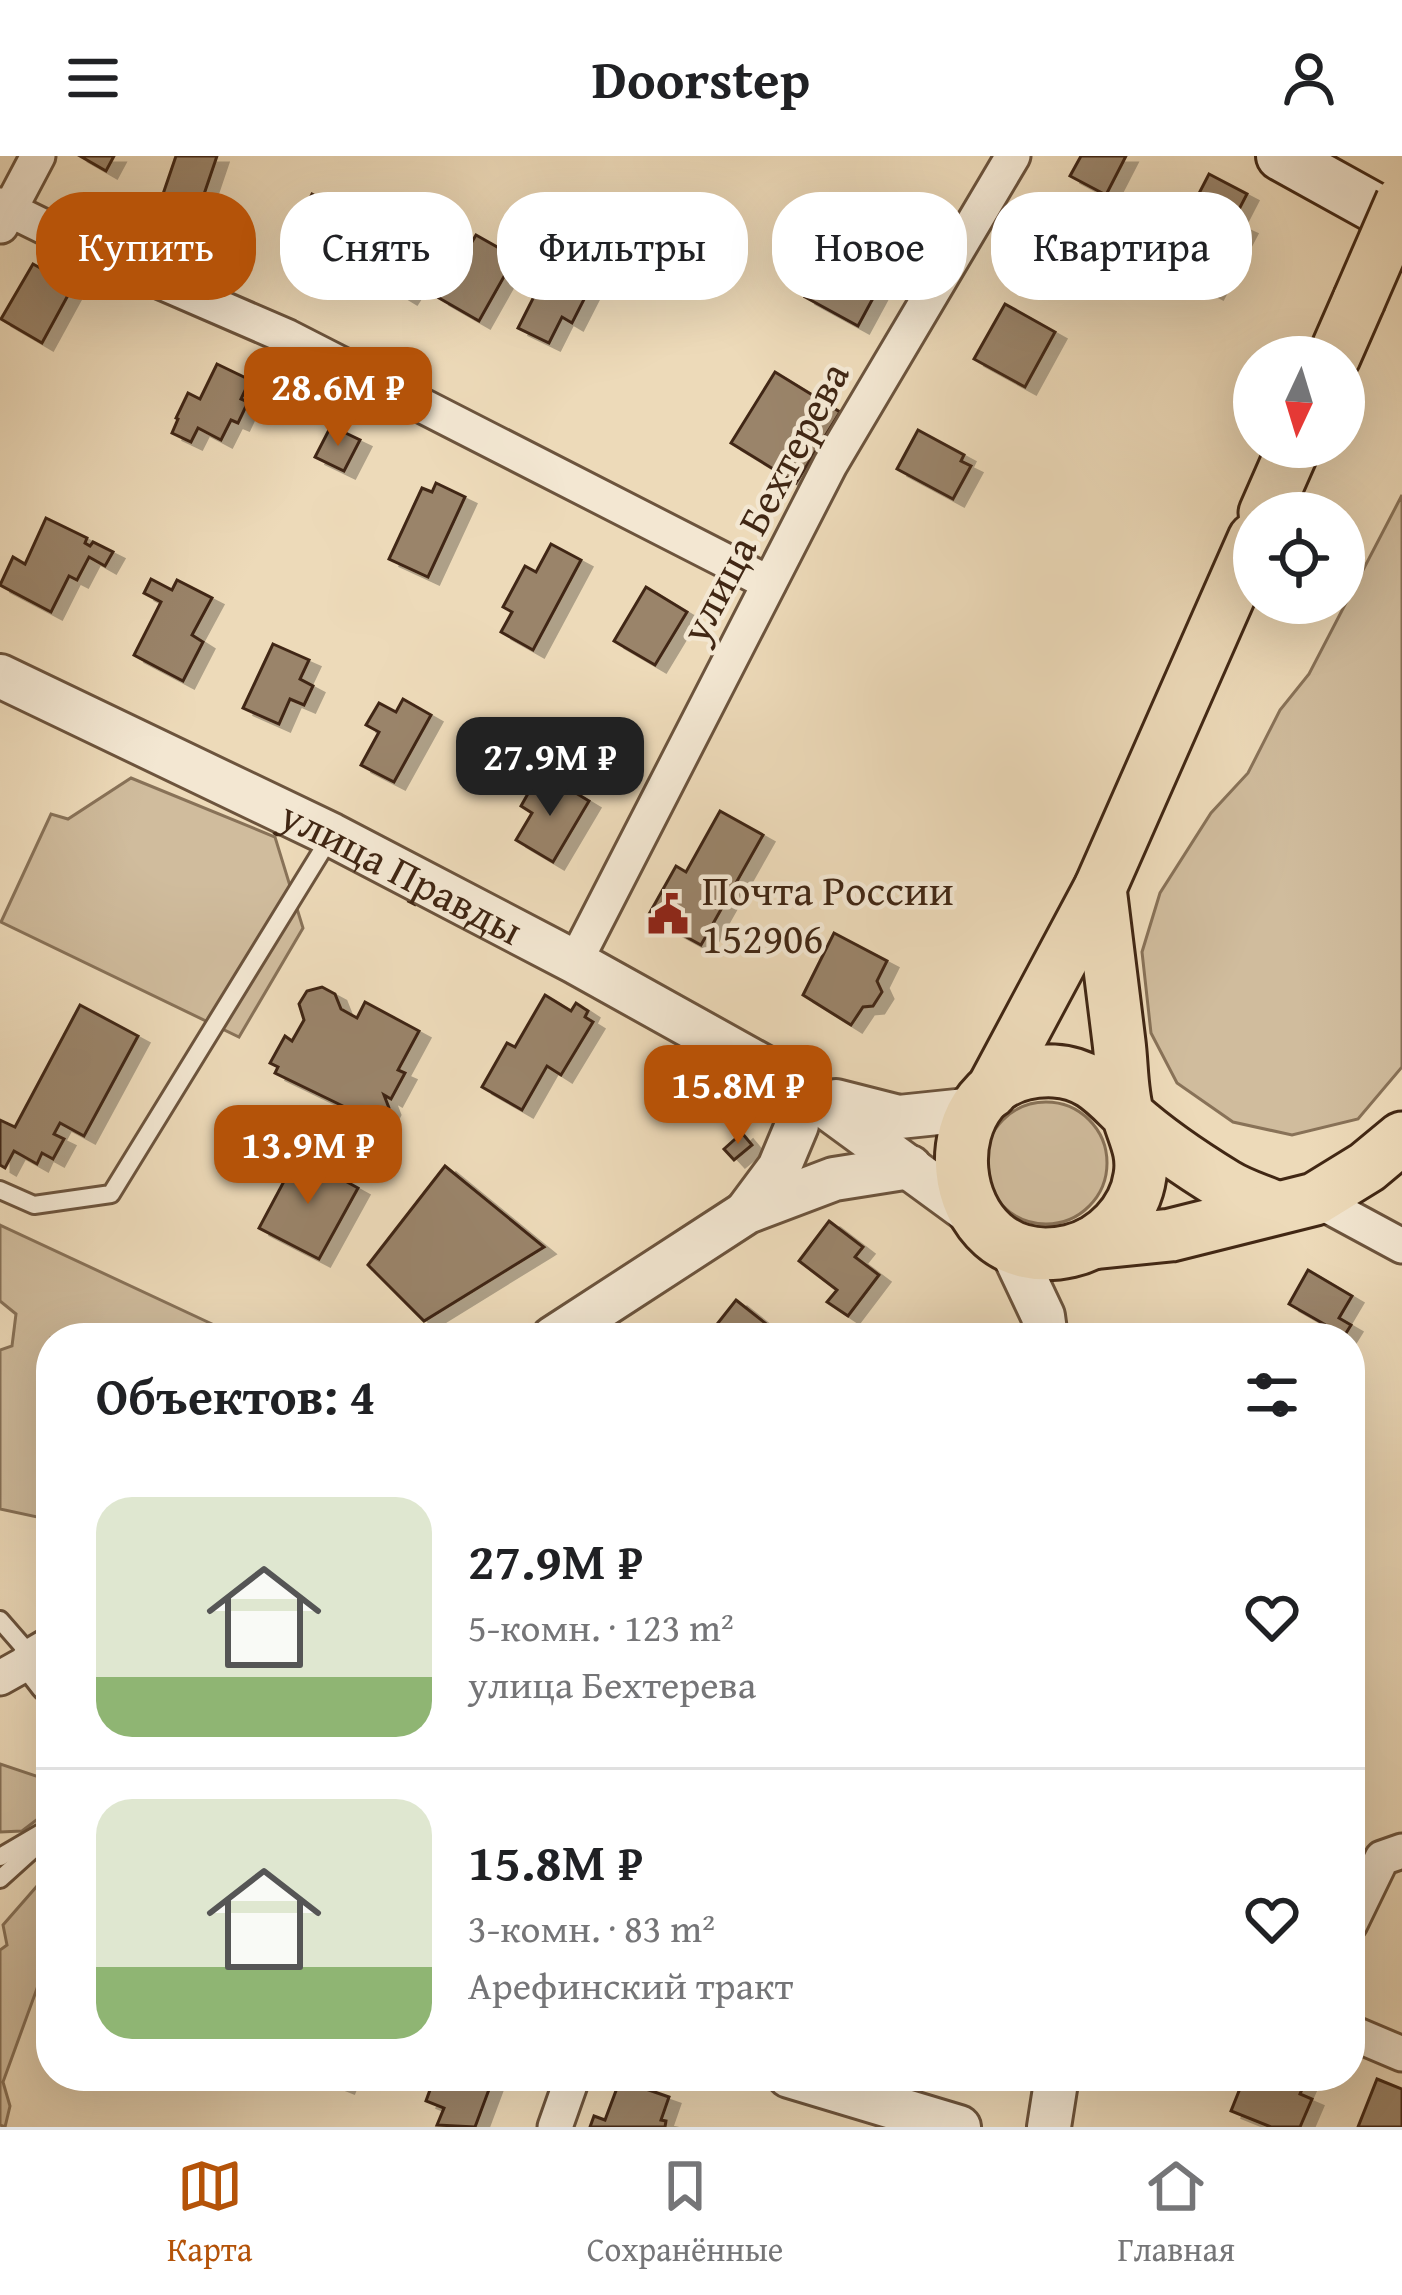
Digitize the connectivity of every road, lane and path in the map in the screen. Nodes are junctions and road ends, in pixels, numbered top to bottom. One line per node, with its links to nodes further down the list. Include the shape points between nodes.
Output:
1 (38, 156): 5 (street)
2 (1013, 156): 8 (street, улица Бехтерева)
3 (1281, 156): 6 (main road)
4 (1402, 201): 7 (main road, bridge)
5 (3, 214): 8 (street, via 288,337)
6 (1402, 224)
7 (1343, 336)
8 (769, 583): 13 (street, улица Бехтерева)
9 (1233, 587): 12 (main road)
10 (0, 676): 11 (street, улица Правды)
11 (332, 835): 13 (street, улица Правды); 19 (lane, via 111,1194 34,1205)
12 (1100, 888): 15 (main road); 16 (main road)
13 (574, 962): 14 (street, улица Правды)
14 (796, 1085): 15 (street, улица Правды, via 899,1117); 18 (street, улица Правды); 21 (street, via 797,1126)
15 (983, 1101): 16 (main road, via 1032,1073 1054,1071 1097,1084); 22 (main road, via 959,1151 959,1173)
16 (1128, 1114): 20 (main road, via 1228,1187); 24 (main road, via 1141,1155 1134,1197 1124,1216)
17 (1402, 1138): 20 (main road, via 1367,1167)
18 (910, 1167): 21 (street, via 834,1179); 22 (street, улица Правды)
19 (0, 1190)
20 (1295, 1203): 23 (street); 24 (main road, via 1171,1235)
21 (747, 1212): 25 (street)
22 (992, 1230): 24 (main road, via 1050,1254); 26 (street)
23 (1402, 1246)
24 (1082, 1247): 27 (street)
25 (576, 1323)
26 (1045, 1323)
27 (1051, 1323)
28 (0, 1620): 29 (lane)
29 (34, 1667)
30 (36, 1838): 33 (lane)
31 (36, 1844): 34 (lane)
32 (1402, 1851): 35 (street, via 1382,1858)
33 (0, 1857)
34 (0, 1879)
35 (1365, 1893)
36 (1365, 2038): 37 (street)
37 (1402, 2054)
38 (568, 2091): 41 (street)
39 (839, 2091): 42 (street)
40 (1055, 2091): 43 (street)
41 (555, 2127)
42 (959, 2127)
43 (1049, 2127)

